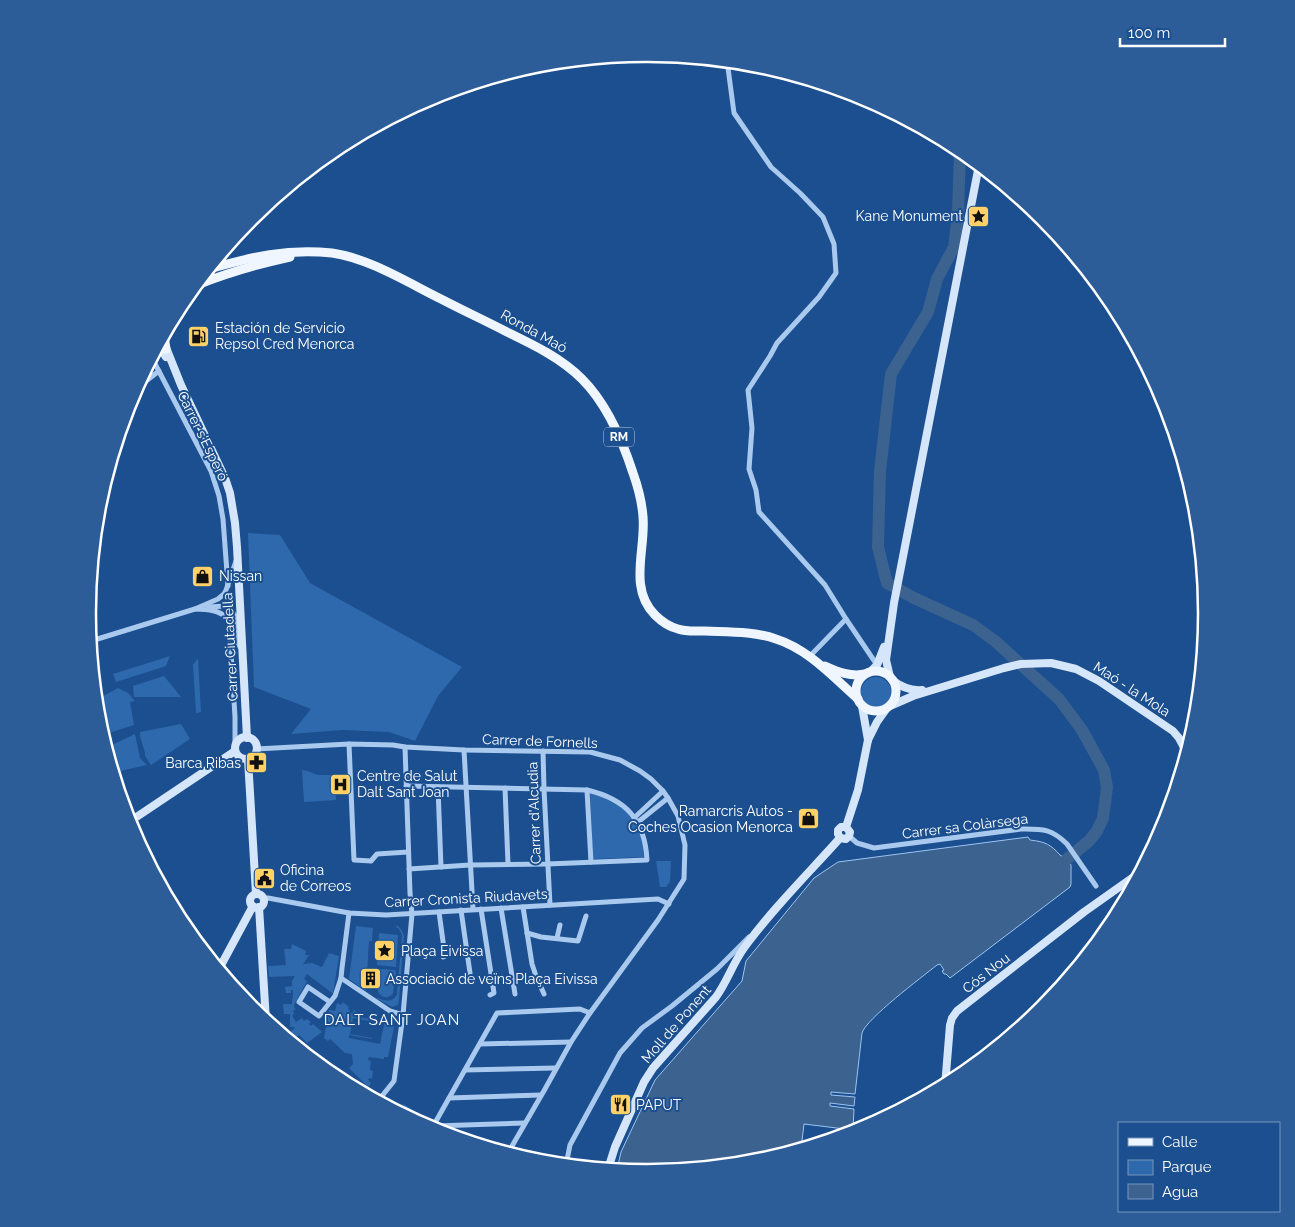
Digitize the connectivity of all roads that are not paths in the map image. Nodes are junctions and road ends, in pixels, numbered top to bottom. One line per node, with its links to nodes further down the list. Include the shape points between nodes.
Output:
1 (728, 69): 15 (street, via 734,113 771,167 823,217 834,244 836,274 776,343 748,390 752,428 749,468 760,512 825,585)
2 (978, 172): 16 (street)
3 (292, 252): 4 (main road, Ronda Maó / RM); 5 (main road, RM, via 257,256); 6 (main road, RM)
4 (325, 253): 7 (main road, Ronda Maó / RM, via 275,260); 19 (main road, Ronda Maó / RM, via 380,268 550,353 566,365 601,404 633,471 644,530 640,581 644,598 652,611 676,629 766,636 782,641)
5 (220, 266)
6 (210, 277)
7 (210, 278)
8 (164, 349): 12 (street, Carrer Ciutadella, via 230,493)
9 (156, 365): 10 (street, Carrer s'Esperó)
10 (159, 371): 11 (street); 13 (street, Carrer s'Esperó, via 211,471 223,519)
11 (149, 378)
12 (237, 559): 13 (street); 18 (street, Carrer Ciutadella)
13 (228, 586): 14 (street, via 218,599)
14 (195, 609): 17 (street); 18 (street, via 220,606 232,609); 31 (street, Carrer Ciutadella, via 215,610 229,621)
15 (846, 619): 19 (street); 20 (street)
16 (890, 629): 20 (street); 22 (street, via 886,660)
17 (97, 639)
18 (242, 651): 26 (street, Carrer Ciutadella)
19 (812, 659): 21 (main road, Ronda Maó / RM, via 848,675); 24 (main road, Ronda Maó / RM)
20 (877, 665): 21 (street)
21 (869, 673): 22 (main road, via 881,672); 24 (main road, via 856,687)
22 (891, 678): 23 (street, Maó - la Mola, via 910,689); 25 (main road, via 896,696)
23 (934, 689): 25 (street, Maó - la Mola); 29 (street, Maó - la Mola, via 1021,664 1051,663 1076,669 1099,681 1173,731)
24 (860, 703): 25 (main road, via 877,712); 27 (street, Moll de Ponent)
25 (889, 707): 27 (street, Moll de Ponent)
26 (247, 738): 31 (street, via 239,740); 32 (street, via 253,741)
27 (868, 740): 46 (street, Moll de Ponent, via 858,790)
28 (349, 744): 30 (street, Carrer de Fornells); 32 (street, Carrer de Fornells); 49 (street, via 354,860 371,861 377,854)
29 (1183, 744)
30 (405, 747): 33 (street, Carrer de Fornells); 36 (street)
31 (235, 749): 35 (street, via 240,758); 44 (street)
32 (256, 749): 35 (street)
33 (464, 750): 34 (street, Carrer de Fornells); 38 (street)
34 (543, 751): 40 (street, Carrer d'Alcudia); 42 (street, Carrer de Fornells, via 590,752 620,760 640,771)
35 (248, 759): 58 (street)
36 (406, 786): 37 (street); 49 (street)
37 (438, 787): 38 (street); 54 (street)
38 (466, 787): 39 (street); 53 (street)
39 (505, 788): 40 (street); 51 (street)
40 (544, 789): 41 (street); 52 (street, Carrer d'Alcudia)
41 (587, 790): 45 (street, via 609,796); 50 (street)
42 (663, 791): 43 (street, Carrer de Fornells); 45 (street)
43 (668, 798): 45 (street); 60 (street, Carrer de Fornells, via 678,816 685,845 684,879)
44 (136, 818)
45 (636, 820): 50 (street, via 643,834 647,860)
46 (846, 827): 47 (street); 48 (street, Moll de Ponent, via 838,829)
47 (849, 836): 48 (street); 57 (street, Carrer sa Colàrsega, via 857,843 874,848 1042,829 1062,838)
48 (840, 838): 72 (street, Moll de Ponent)
49 (408, 852): 55 (street)
50 (591, 862): 52 (street)
51 (508, 864): 52 (street); 53 (street)
52 (547, 864): 61 (street, Carrer d'Alcudia)
53 (470, 865): 54 (street); 65 (street)
54 (441, 867): 55 (street)
55 (409, 869): 70 (street)
56 (1130, 879): 91 (street, Cós Nou, via 957,1012 950,1025)
57 (1095, 883)
58 (256, 894): 59 (street); 62 (street, via 250,900)
59 (264, 899): 62 (street, via 262,905); 69 (street, Carrer Cronista Riudavets)
60 (669, 904): 61 (street, Carrer Cronista Riudavets, via 658,899); 85 (street, Carrer de Fornells)
61 (550, 905): 63 (street, Carrer Cronista Riudavets)
62 (256, 907): 77 (street); 84 (street)
63 (523, 907): 64 (street, Carrer Cronista Riudavets); 74 (street)
64 (501, 908): 66 (street, Carrer Cronista Riudavets); 80 (street)
65 (473, 909): 66 (street, Carrer Cronista Riudavets); 67 (street, Carrer Cronista Riudavets)
66 (481, 909): 82 (street, via 494,993)
67 (461, 910): 68 (street, Carrer Cronista Riudavets); 78 (street)
68 (439, 912): 70 (street, Carrer Cronista Riudavets); 76 (street)
69 (349, 913): 70 (street, Carrer Cronista Riudavets); 79 (street)
70 (412, 914): 86 (street)
71 (586, 916): 75 (street, via 578,941)
72 (764, 922): 99 (street, via 709,975 642,1028 620,1053 570,1145); 100 (street, Moll de Ponent, via 735,962 716,997 644,1082)
73 (560, 925): 75 (street)
74 (527, 933): 75 (street); 81 (street, via 532,964)
75 (556, 938)
76 (443, 957)
77 (222, 964)
78 (468, 976)
79 (341, 978): 83 (street); 86 (street, via 390,1011)
80 (515, 994)
81 (544, 994)
82 (490, 995)
83 (330, 1002): 83 (street, via 308,987 299,1002 318,1016)
84 (265, 1010)
85 (590, 1012): 87 (street, Carrer de Fornells); 88 (street, via 580,1009 497,1013)
86 (403, 1014): 93 (street, via 394,1081)
87 (570, 1042): 88 (street); 89 (street, Carrer de Fornells)
88 (480, 1044): 90 (street)
89 (556, 1068): 90 (street); 92 (street, Carrer de Fornells)
90 (465, 1070): 94 (street)
91 (946, 1077)
92 (541, 1095): 94 (street); 96 (street, Carrer de Fornells)
93 (382, 1096)
94 (449, 1098): 95 (street)
95 (435, 1122)
96 (525, 1123): 97 (street); 98 (street, Carrer de Fornells)
97 (448, 1127)
98 (511, 1147)
99 (567, 1159)
100 (610, 1163)

